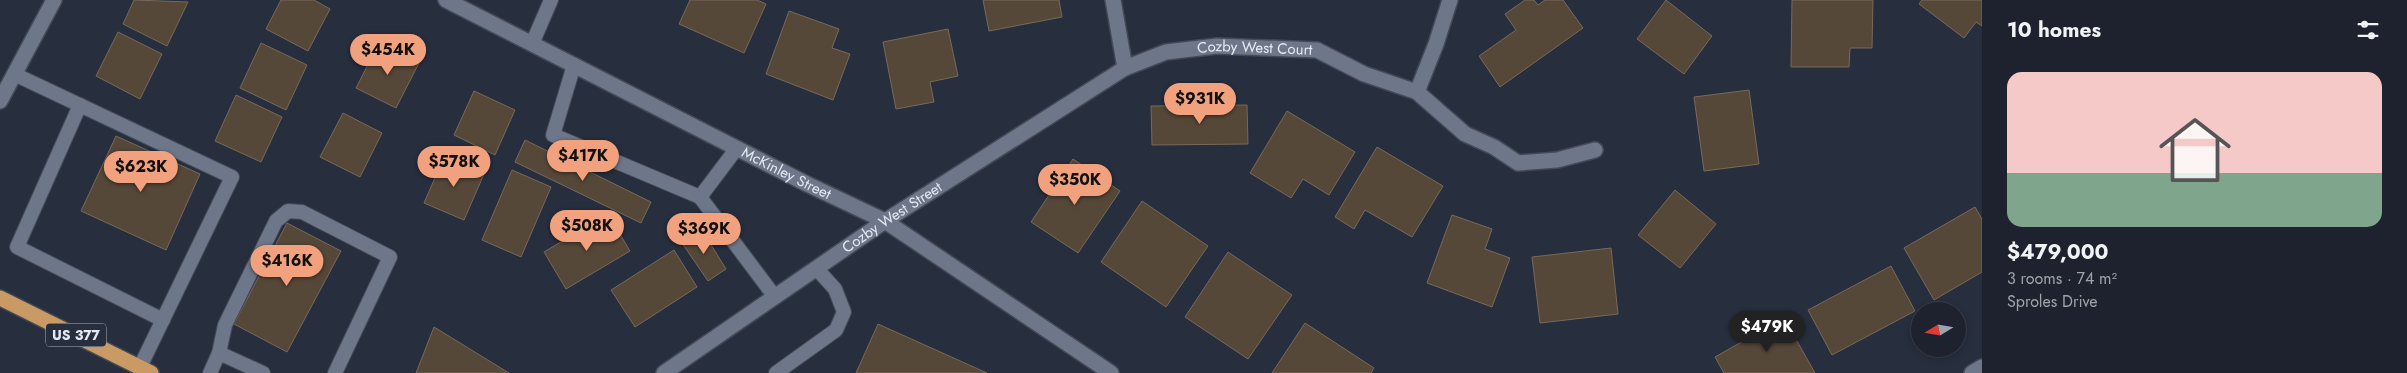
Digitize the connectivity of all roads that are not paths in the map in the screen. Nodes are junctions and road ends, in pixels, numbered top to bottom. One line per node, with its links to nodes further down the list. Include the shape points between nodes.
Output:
1 (54, 0): 9 (street)
2 (446, 0): 6 (street, McKinley Street)
3 (551, 0): 6 (lane)
4 (1113, 0): 8 (street)
5 (1450, 0): 10 (street)
6 (532, 44): 7 (street, McKinley Street)
7 (574, 65): 13 (street, McKinley Street); 15 (lane, via 554,135)
8 (1125, 68): 10 (street, Cozby West Court, via 1166,52 1217,46 1316,50 1364,74); 16 (street, Cozby West Street)
9 (14, 74): 11 (street); 12 (lane)
10 (1417, 92): 14 (street, Cozby West Court, via 1465,134 1494,147 1518,163 1557,160)
11 (0, 101)
12 (80, 105): 20 (lane, via 17,247); 20 (lane, via 232,177)
13 (737, 148): 15 (lane); 16 (street, McKinley Street)
14 (1595, 150)
15 (700, 197): 18 (lane)
16 (885, 221): 17 (street, Cozby West Street); 29 (street, McKinley Street)
17 (816, 268): 18 (street, Cozby West Street); 28 (lane, via 835,289 844,312 836,330)
18 (775, 296): 27 (street, Cozby West Street)
19 (0, 298): 23 (highway, US 377)
20 (163, 320): 23 (lane)
21 (219, 353): 24 (lane); 25 (lane); 26 (lane, via 226,325 276,221 288,211 302,212 390,257)
22 (1982, 367): 30 (street)
23 (146, 370)
24 (210, 373)
25 (263, 373)
26 (335, 373)
27 (664, 373)
28 (776, 373)
29 (1111, 373)
30 (1972, 373)

